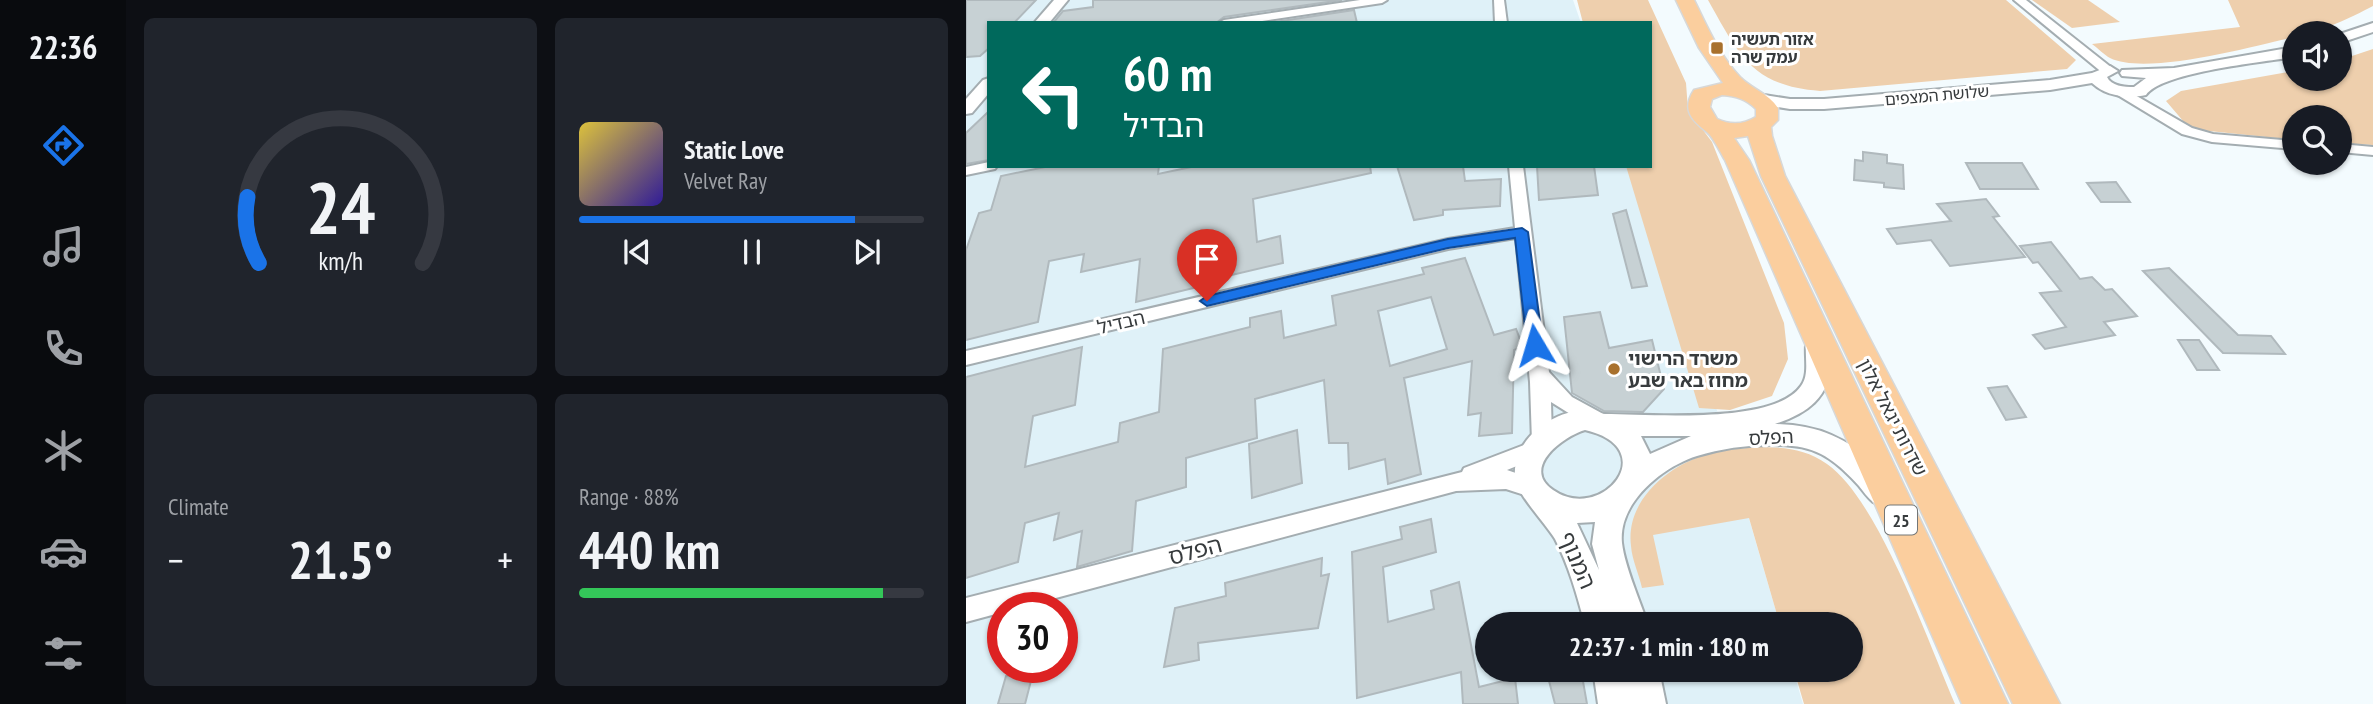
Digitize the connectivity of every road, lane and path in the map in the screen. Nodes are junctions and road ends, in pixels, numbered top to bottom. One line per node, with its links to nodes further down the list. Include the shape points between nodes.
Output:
1 (1061, 0): 7 (street)
2 (1382, 0): 8 (street)
3 (1499, 0): 9 (street)
4 (1664, 0): 12 (highway)
5 (1685, 0): 21 (highway, via 1716,62)
6 (2019, 0): 16 (street)
7 (1043, 21)
8 (1238, 21)
9 (1501, 21)
10 (2373, 27): 11 (street)
11 (2352, 35)
12 (1682, 38)
13 (2282, 54): 15 (street)
14 (2128, 73): 15 (street); 16 (street); 18 (street)
15 (2175, 73): 18 (street)
16 (2108, 81): 18 (street); 19 (street); 21 (street, שלושת המצפים)
17 (987, 85): 20 (street)
18 (2144, 86): 19 (street)
19 (2150, 107): 23 (street, via 2187,131 2212,138)
20 (966, 109)
21 (1757, 109): 22 (highway, via 1736,132); 22 (highway, 25, via 1720,89 1701,85 1699,111); 47 (highway, שדרות יגאל אלון / 25, via 1773,176)
22 (1716, 128): 30 (highway, שדרות יגאל אלון / 25, via 1737,160)
23 (2282, 144)
24 (2352, 149): 25 (street)
25 (2373, 151)
26 (987, 167): 28 (street)
27 (1516, 168): 29 (street)
28 (966, 171)
29 (1522, 232): 31 (street, הבדיל, via 1448,244); 32 (street)
30 (1818, 336): 33 (street, הפלס, via 1819,360 1811,392 1785,411 1674,426); 38 (highway, שדרות יגאל אלון / 25)
31 (966, 358)
32 (1538, 370): 33 (street, via 1560,400); 34 (street)
33 (1602, 422): 34 (street, via 1561,425); 35 (street, via 1621,430 1638,453 1639,468)
34 (1537, 445): 36 (street, הפלס, via 1509,462); 37 (street, via 1528,463)
35 (1627, 490): 37 (street, via 1608,505 1583,511 1559,508); 38 (street, הפלס, via 1666,458 1706,442 1802,435 1850,459); 41 (street, המנוף, via 1608,526 1607,544)
36 (1425, 491): 37 (street, הפלס, via 1484,479 1525,482); 39 (street, הפלס)
37 (1539, 495): 40 (street, המנוף, via 1564,524)
38 (1895, 505): 46 (highway, שדרות יגאל אלון / 25)
39 (966, 610)
40 (1597, 612)
41 (1628, 612)
42 (1612, 682): 44 (street)
43 (1644, 682): 45 (street)
44 (1616, 704)
45 (1648, 704)
46 (1984, 704)
47 (2037, 704)

